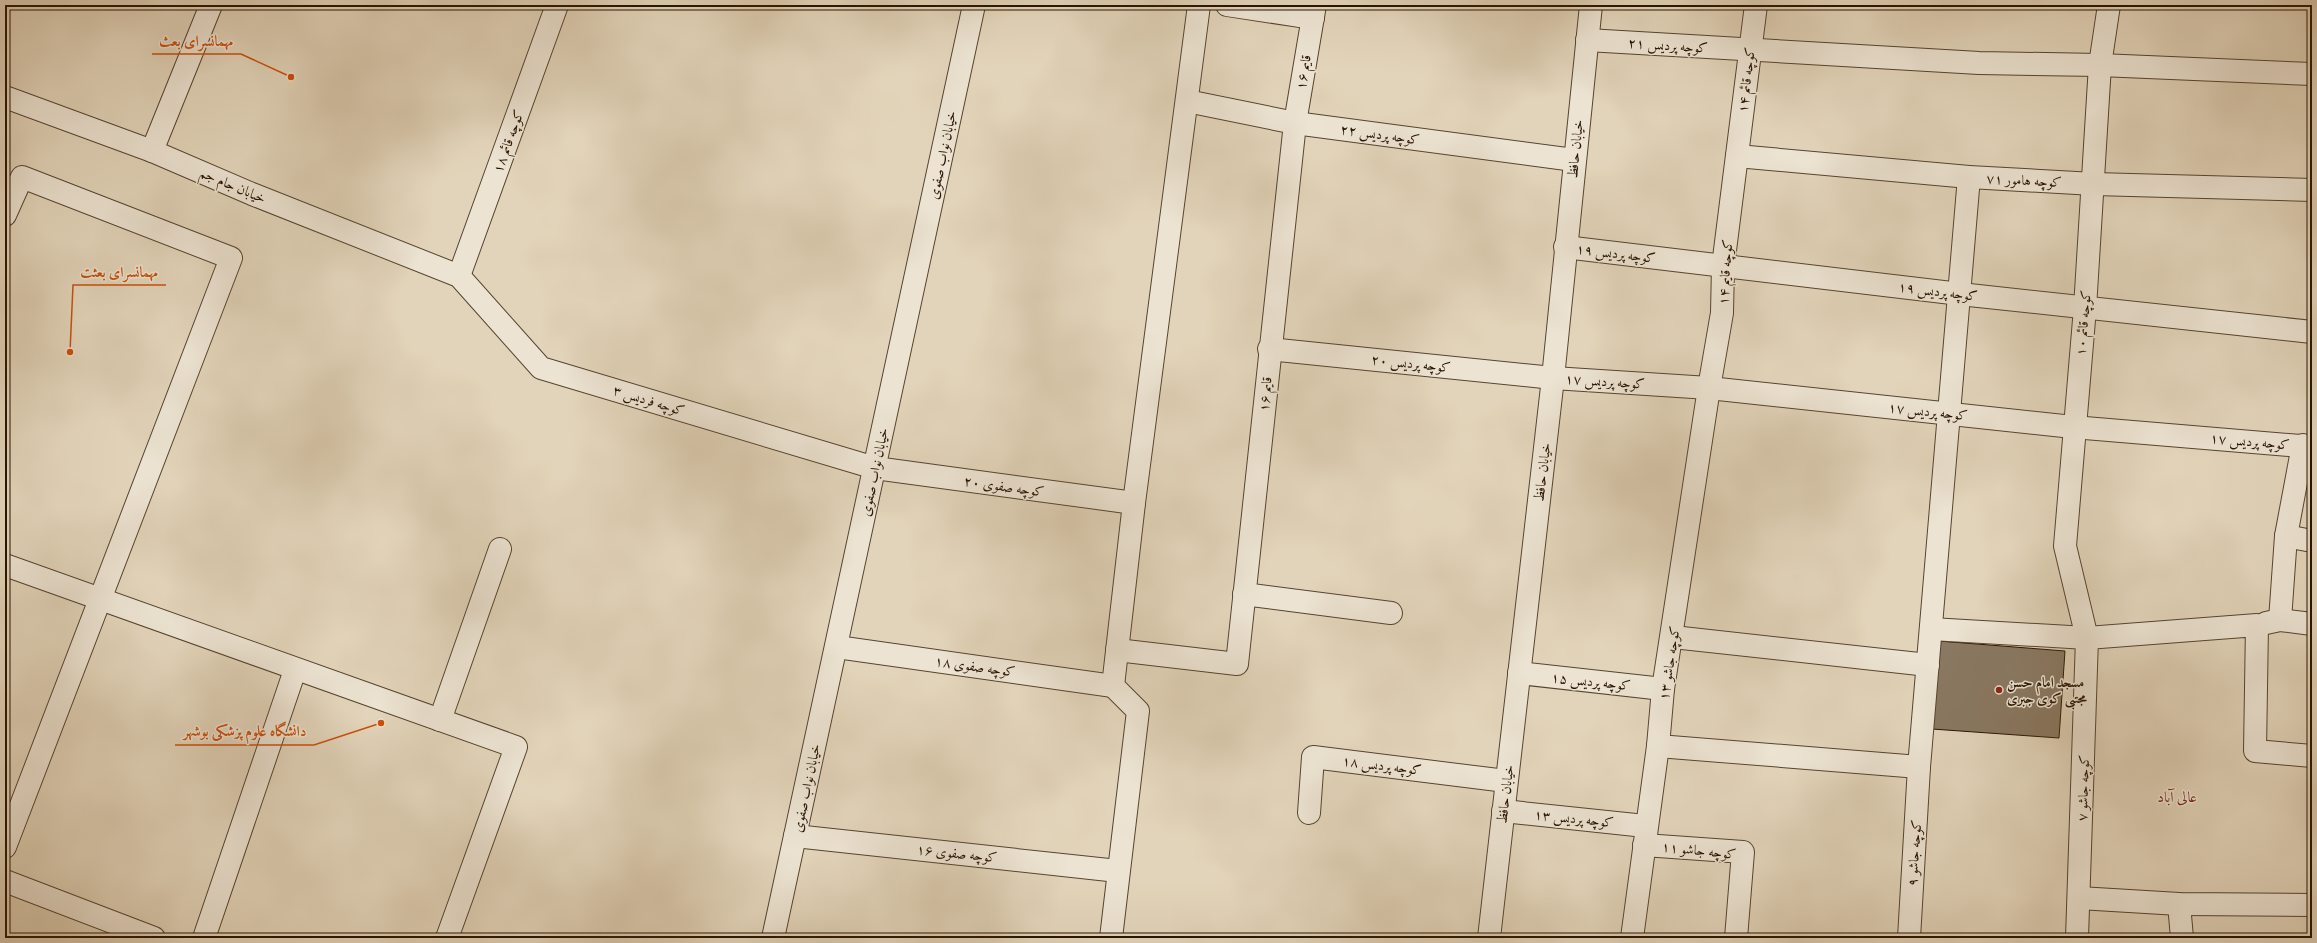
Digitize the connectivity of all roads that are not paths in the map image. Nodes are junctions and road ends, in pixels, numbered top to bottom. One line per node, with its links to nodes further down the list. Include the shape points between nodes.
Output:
1 (211, 5): 17 (street)
2 (557, 5): 27 (street, کوچه قائم ۱۸)
3 (974, 5): 37 (street, خیابان نواب صفوی)
4 (1199, 5): 15 (street)
5 (1227, 5): 9 (street)
6 (1591, 5): 10 (street, خیابان حافظ)
7 (1756, 5): 11 (street, کوچه قائم ۱۴)
8 (2109, 5): 12 (street, کوچه قائم ۱۰)
9 (1314, 11): 16 (street, قایم ۱۶)
10 (1587, 40): 11 (street, کوچه پردیس ۲۱); 19 (street, خیابان حافظ)
11 (1750, 51): 12 (street, کوچه پردیس ۲۱, via 1979,63); 18 (street, کوچه قائم ۱۴)
12 (2100, 65): 13 (street, کوچه پردیس ۲۱); 22 (street, کوچه قائم ۱۰)
13 (2312, 74)
14 (5, 97): 17 (street, خیابان جام جم)
15 (1187, 101): 16 (street, کوچه پردیس ۲۲); 38 (street)
16 (1295, 123): 19 (street, کوچه پردیس ۲۲); 31 (street, قایم ۱۶)
17 (152, 151): 27 (street, خیابان جام جم, via 259,197)
18 (1737, 156): 21 (street, کوچه هامور ۷۱); 26 (street, کوچه قایم ۱۴)
19 (1574, 160): 25 (street, خیابان حافظ)
20 (14, 174): 24 (street); 44 (street, via 231,258)
21 (1969, 177): 22 (street, کوچه هامور ۷۱); 28 (street, کوچه جاشو ۹)
22 (2094, 184): 23 (street, کوچه هامور ۷۱); 29 (street, کوچه قائم ۱۰)
23 (2312, 190)
24 (5, 215)
25 (1565, 247): 26 (street, کوچه پردیس ۱۹); 32 (street, خیابان حافظ)
26 (1723, 266): 28 (street, کوچه پردیس ۱۹); 33 (street, کوچه قایم ۱۴, via 1722,313)
27 (459, 276): 37 (street, کوچه فردیس ۳, via 541,368)
28 (1960, 294): 29 (street, کوچه پردیس ۱۹); 34 (street, کوچه جاشو ۹)
29 (2085, 308): 30 (street, کوچه پردیس ۱۹); 35 (street, کوچه قائم ۱۰)
30 (2312, 332)
31 (1269, 349): 32 (street, کوچه پردیس ۲۰); 43 (street, قایم ۱۶)
32 (1553, 378): 33 (street, کوچه پردیس ۱۷); 56 (street, خیابان حافظ)
33 (1709, 388): 34 (street, کوچه پردیس ۱۷); 50 (street, کوچه جاشو ۱۳)
34 (1948, 414): 35 (street, کوچه پردیس ۱۷); 49 (street, کوچه جاشو ۹)
35 (2073, 426): 36 (street, کوچه پردیس ۱۷); 51 (street, کوچه قائم ۱۰, via 2065,546)
36 (2307, 446): 39 (street)
37 (874, 468): 38 (street, کوچه صفوی ۲۰); 52 (street, خیابان نواب صفوی)
38 (1134, 503): 53 (street)
39 (2286, 536): 40 (street); 46 (street)
40 (2312, 541)
41 (500, 549): 59 (street)
42 (5, 565): 44 (street)
43 (1244, 594): 45 (street); 53 (street, قایم ۱۶, via 1237,664)
44 (101, 600): 55 (street); 68 (street)
45 (1391, 613)
46 (2280, 620): 47 (street); 48 (street)
47 (2312, 624)
48 (2257, 625): 51 (street); 61 (street, via 2255,751)
49 (1931, 629): 51 (street); 54 (street, کوچه جاشو ۹)
50 (1673, 637): 54 (street); 58 (street, کوچه جاشو ۱۳)
51 (2088, 638): 71 (street, کوچه جاشو ۷)
52 (837, 647): 57 (street, کوچه صفوی ۱۸); 67 (street, خیابان نواب صفوی)
53 (1117, 650): 57 (street)
54 (1928, 665): 62 (street, کوچه جاشو ۹)
55 (295, 670): 59 (street); 75 (street)
56 (1519, 673): 58 (street, کوچه پردیس ۱۵); 63 (street, خیابان حافظ)
57 (1113, 686): 69 (street, via 1138,711)
58 (1663, 689): 60 (street, کوچه جاشو ۱۳)
59 (440, 720): 76 (street, via 516,747)
60 (1658, 746): 62 (street); 66 (street, کوچه جاشو ۱۳)
61 (2312, 756)
62 (1919, 767): 82 (street, کوچه جاشو ۹)
63 (1506, 781): 64 (street, خیابان حافظ); 65 (street, کوچه پردیس ۱۸, via 1314,757)
64 (1502, 811): 66 (street, کوچه پردیس ۱۳); 79 (street, خیابان حافظ)
65 (1309, 813)
66 (1645, 835): 80 (street, کوچه جاشو ۱۳); 81 (street, کوچه جاشو ۱۱, via 1743,852)
67 (795, 836): 69 (street, کوچه صفوی ۱۶); 77 (street, خیابان نواب صفوی)
68 (5, 847)
69 (1118, 871): 78 (street)
70 (5, 881): 74 (street)
71 (2079, 898): 72 (street); 83 (street, کوچه جاشو ۷)
72 (2179, 904): 73 (street); 84 (street)
73 (2312, 905)
74 (154, 938)
75 (204, 938)
76 (447, 938)
77 (772, 938)
78 (1111, 938)
79 (1489, 938)
80 (1632, 938)
81 (1736, 938)
82 (1909, 938)
83 (2077, 938)
84 (2182, 938)

